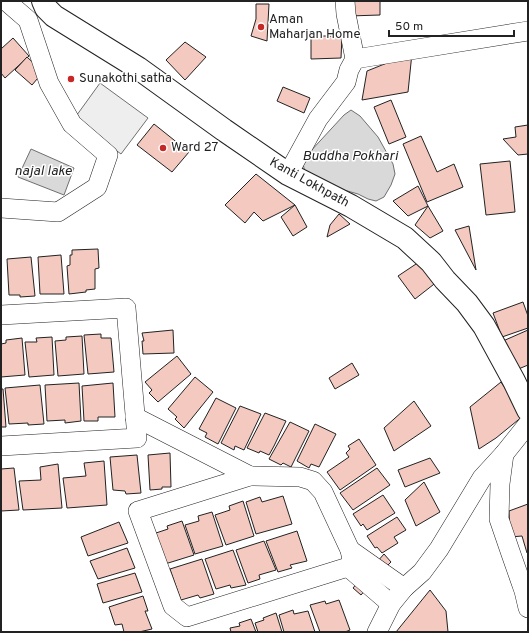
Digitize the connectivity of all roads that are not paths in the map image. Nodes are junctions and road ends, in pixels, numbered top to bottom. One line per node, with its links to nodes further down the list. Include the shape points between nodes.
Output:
1 (6, 1): 4 (street)
2 (345, 1): 6 (street)
3 (48, 8): 4 (street, via 41,20); 7 (main road, Kanti Lokhpath)
4 (28, 20): 8 (street, via 49,83 72,124 108,155 97,187 58,212)
5 (528, 30): 6 (street)
6 (356, 59): 7 (street, via 349,70 346,82 318,119)
7 (288, 174): 10 (main road, Kanti Lokhpath, via 351,206 405,238 431,262 484,326)
8 (1, 208)
9 (1, 315): 11 (street, via 126,308)
10 (528, 410)
11 (135, 417): 13 (street, via 137,438); 15 (street)
12 (528, 424): 14 (street)
13 (1, 446)
14 (504, 454): 17 (street, via 482,478 422,572); 19 (street, via 499,519)
15 (250, 476): 16 (street, via 313,481 323,492); 16 (street, via 138,511 173,606 187,617)
16 (349, 559): 17 (street); 18 (street)
17 (404, 588): 18 (street)
18 (391, 604): 20 (street)
19 (528, 608)
20 (376, 632)

